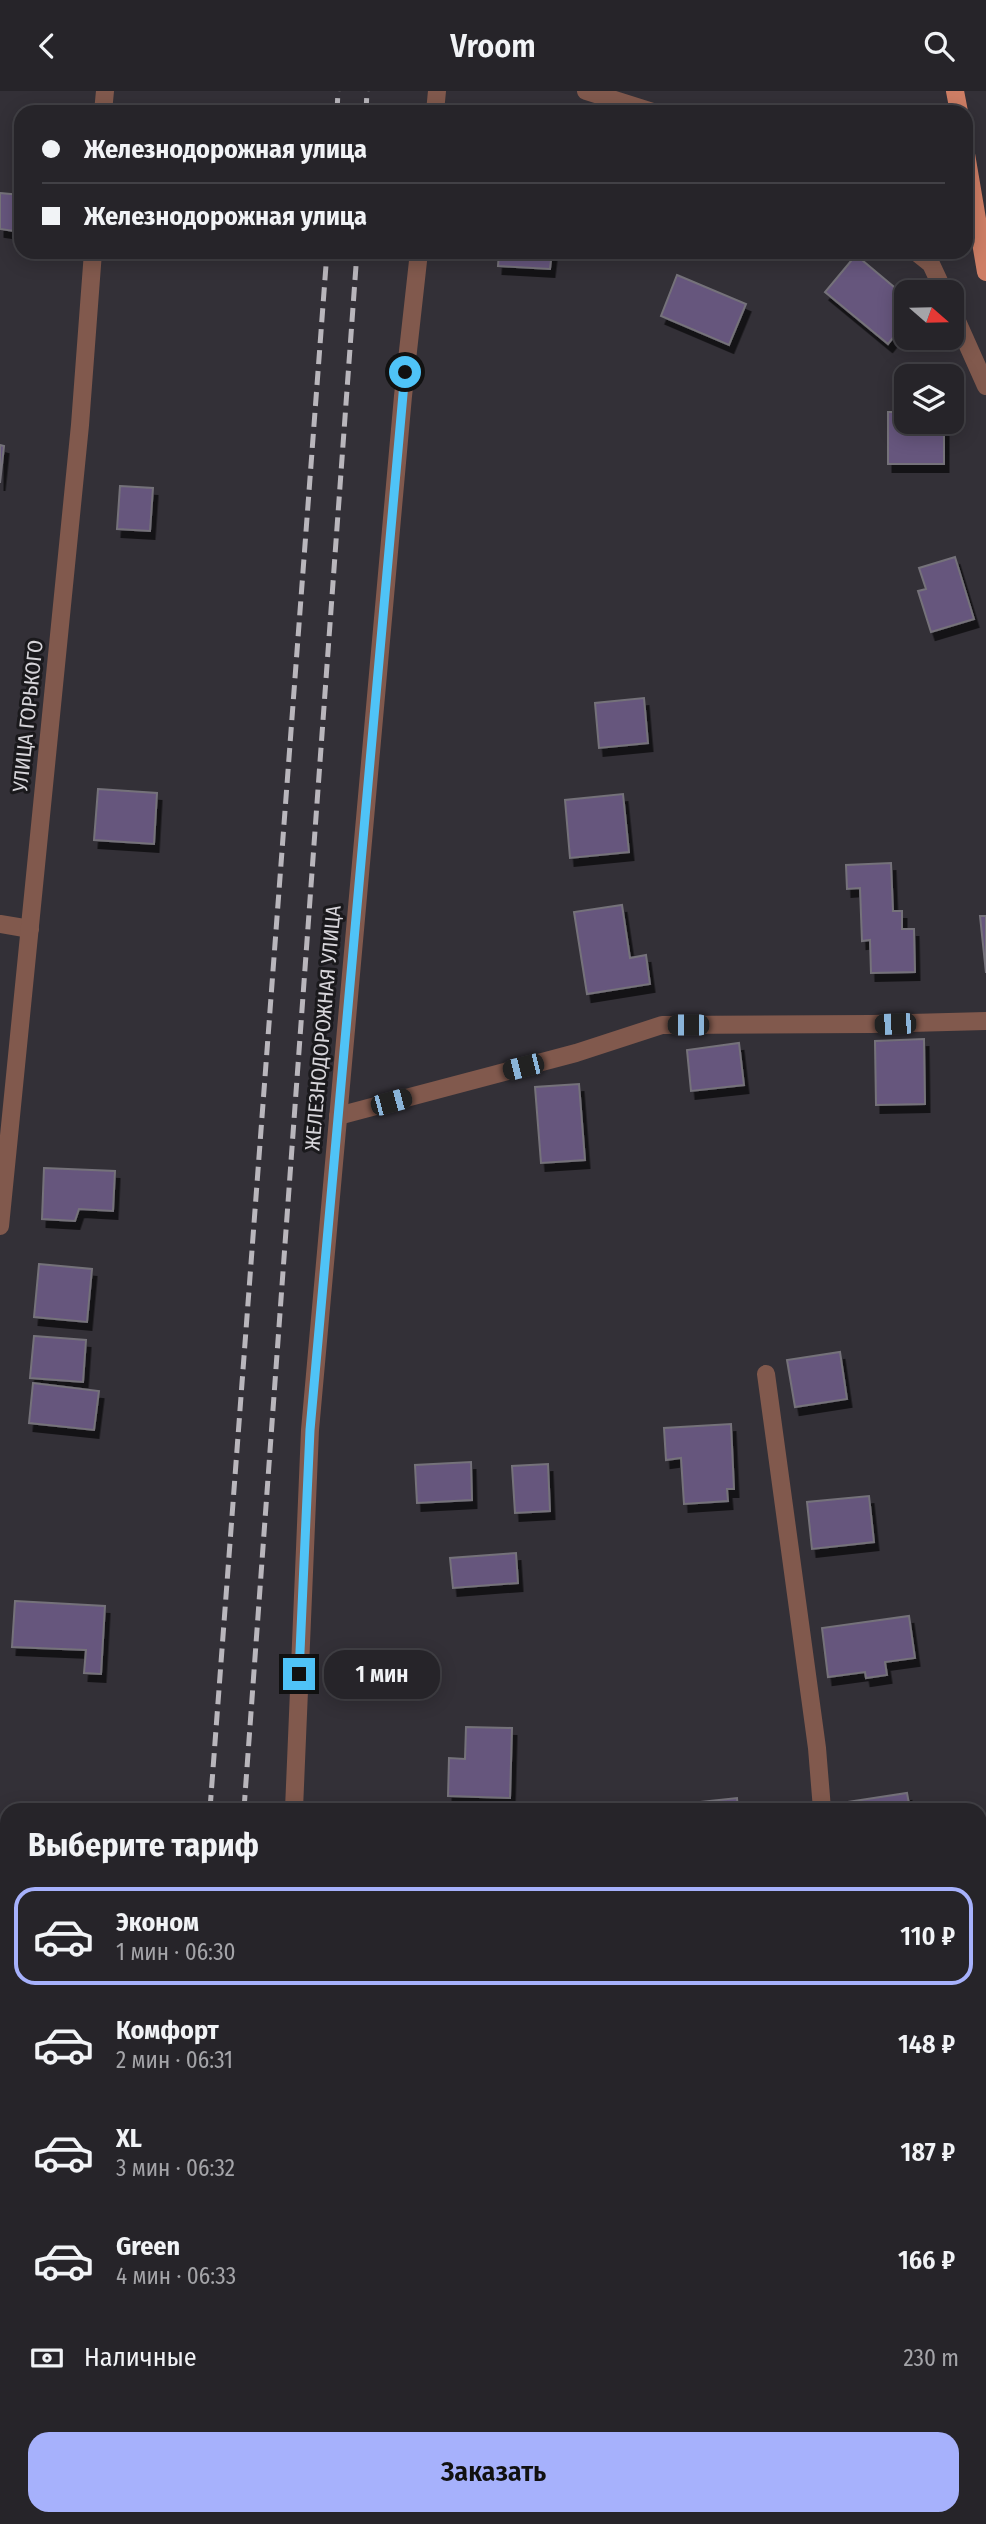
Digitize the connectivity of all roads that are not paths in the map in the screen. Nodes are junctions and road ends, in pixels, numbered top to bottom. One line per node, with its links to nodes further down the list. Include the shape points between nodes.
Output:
1 (586, 91): 2 (street)
2 (631, 105)
3 (973, 195): 7 (main road)
4 (92, 259): 12 (street, УЛИЦА ГОРЬКОГО)
5 (418, 259): 14 (street, ЖЕЛЕЗНОДОРОЖНАЯ УЛИЦА)
6 (925, 259): 8 (street)
7 (986, 272)
8 (938, 280)
9 (964, 337): 10 (street)
10 (986, 386)
11 (0, 924): 12 (street)
12 (30, 929): 15 (street, УЛИЦА ГОРЬКОГО)
13 (986, 1021): 14 (street, via 662,1025 576,1053)
14 (338, 1116): 17 (street, ЖЕЛЕЗНОДОРОЖНАЯ УЛИЦА, via 310,1430)
15 (0, 1226)
16 (766, 1374): 18 (street)
17 (294, 1803)
18 (822, 1803)

